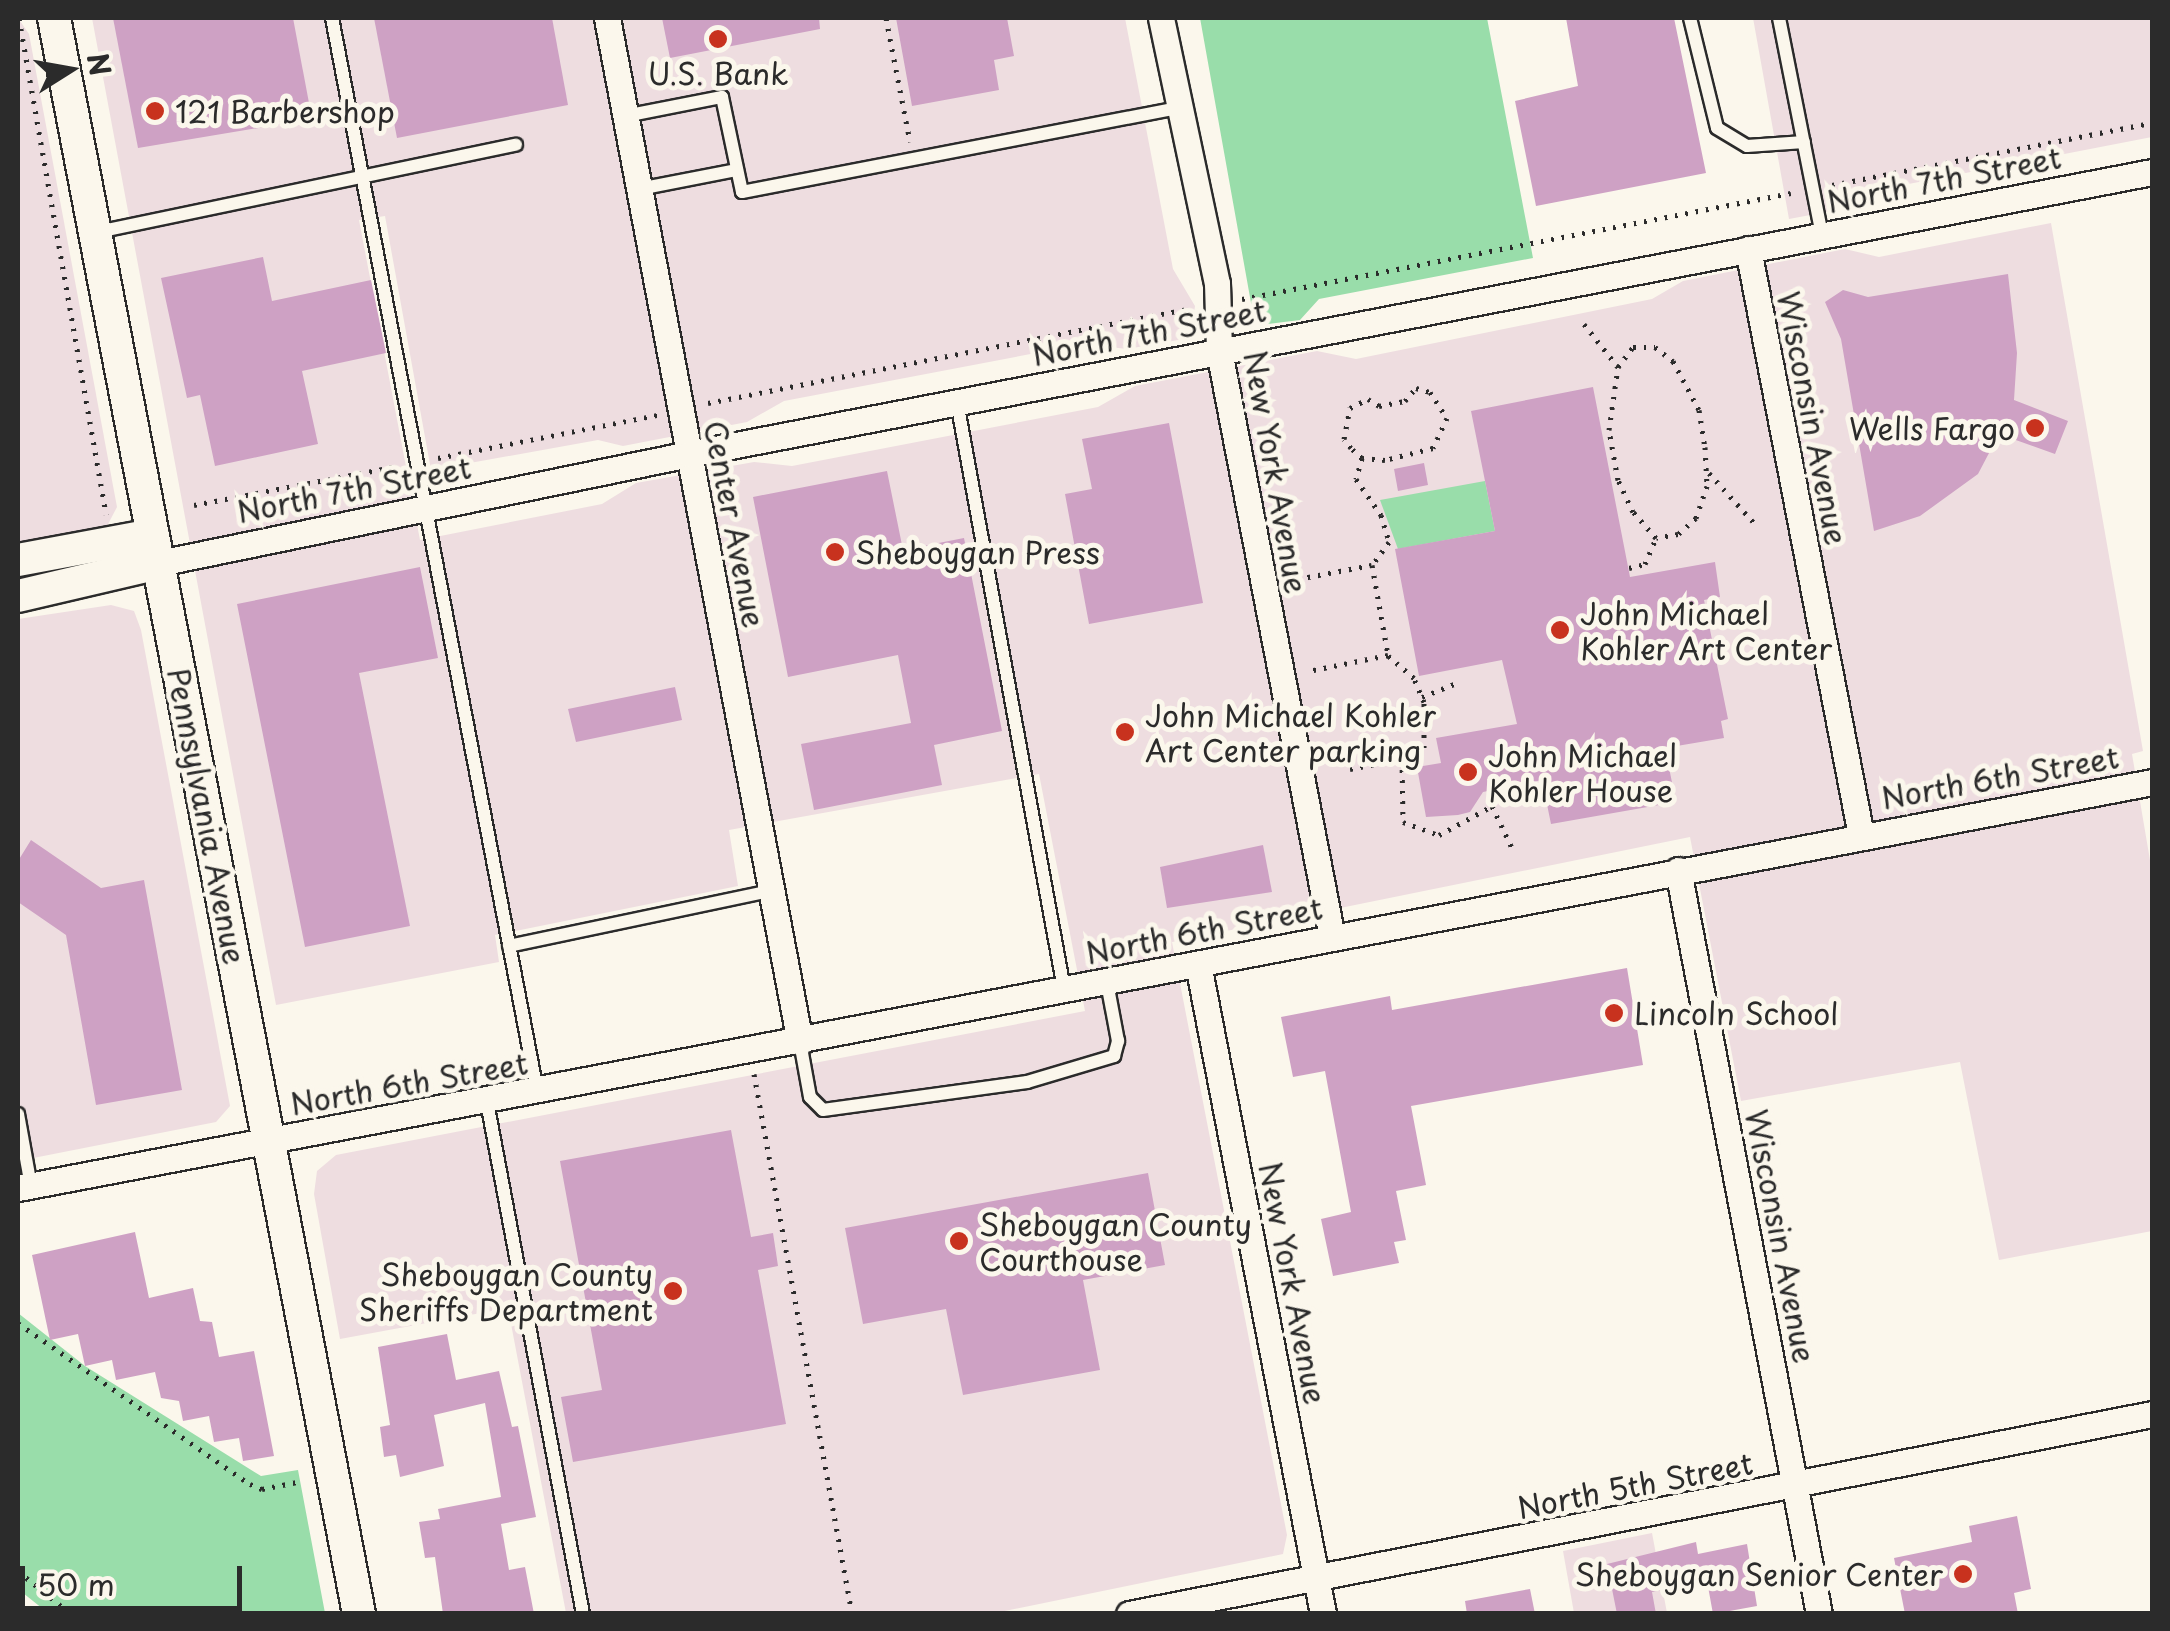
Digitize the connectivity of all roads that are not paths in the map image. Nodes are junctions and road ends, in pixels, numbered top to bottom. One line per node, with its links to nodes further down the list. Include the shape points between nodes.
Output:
1 (54, 18): 15 (street, Pennsylvania Avenue)
2 (332, 18): 13 (lane)
3 (606, 18): 8 (street, Center Avenue)
4 (1161, 18): 7 (street, New York Avenue)
5 (1690, 18): 9 (lane, via 1716,128 1748,146)
6 (1780, 18): 9 (lane)
7 (1180, 108): 11 (lane, via 742,192); 18 (street, New York Avenue, via 1219,304)
8 (625, 116): 11 (lane, via 722,98); 14 (street, Center Avenue)
9 (1804, 142): 16 (lane)
10 (516, 145): 13 (lane)
11 (737, 170): 14 (lane)
12 (2152, 172): 16 (street, North 7th Street)
13 (362, 174): 15 (lane); 21 (lane)
14 (639, 189): 20 (street, Center Avenue, via 669,412)
15 (96, 232): 22 (street, Pennsylvania Avenue)
16 (1822, 236): 17 (street, North 7th Street)
17 (1748, 250): 18 (street, North 7th Street); 26 (street, Wisconsin Avenue)
18 (1220, 352): 19 (street, North 7th Street); 29 (street, New York Avenue)
19 (957, 402): 20 (street, North 7th Street); 33 (lane)
20 (689, 454): 21 (street, North 7th Street); 28 (street, Center Avenue)
21 (425, 508): 22 (street, North 7th Street); 30 (lane)
22 (156, 549): 23 (street, via 111,544); 24 (street); 38 (street, Pennsylvania Avenue)
23 (18, 560)
24 (18, 596)
25 (2152, 782): 26 (street, North 6th Street)
26 (1860, 835): 27 (street, North 6th Street)
27 (1678, 870): 29 (street, North 6th Street); 41 (street, Wisconsin Avenue)
28 (772, 891): 30 (lane); 34 (street, Center Avenue)
29 (1332, 938): 31 (street, North 6th Street)
30 (509, 946): 35 (lane)
31 (1198, 964): 32 (street, North 6th Street); 42 (street, New York Avenue)
32 (1107, 983): 33 (street, North 6th Street); 34 (lane, via 1118,1041 1114,1056 1027,1082 828,1111 812,1103)
33 (1065, 992): 34 (street, North 6th Street)
34 (800, 1042): 35 (street, North 6th Street)
35 (537, 1093): 36 (street, North 6th Street)
36 (487, 1102): 38 (street, North 6th Street); 44 (lane)
37 (18, 1114): 39 (lane)
38 (269, 1141): 39 (street, North 6th Street); 43 (street, Pennsylvania Avenue)
39 (24, 1187)
40 (2152, 1414): 41 (street, North 5th Street)
41 (1795, 1488): 42 (street, North 5th Street); 47 (street, Wisconsin Avenue)
42 (1316, 1578): 45 (street, North 5th Street); 46 (street, New York Avenue)
43 (359, 1614)
44 (583, 1614)
45 (1129, 1614)
46 (1323, 1614)
47 (1819, 1614)

